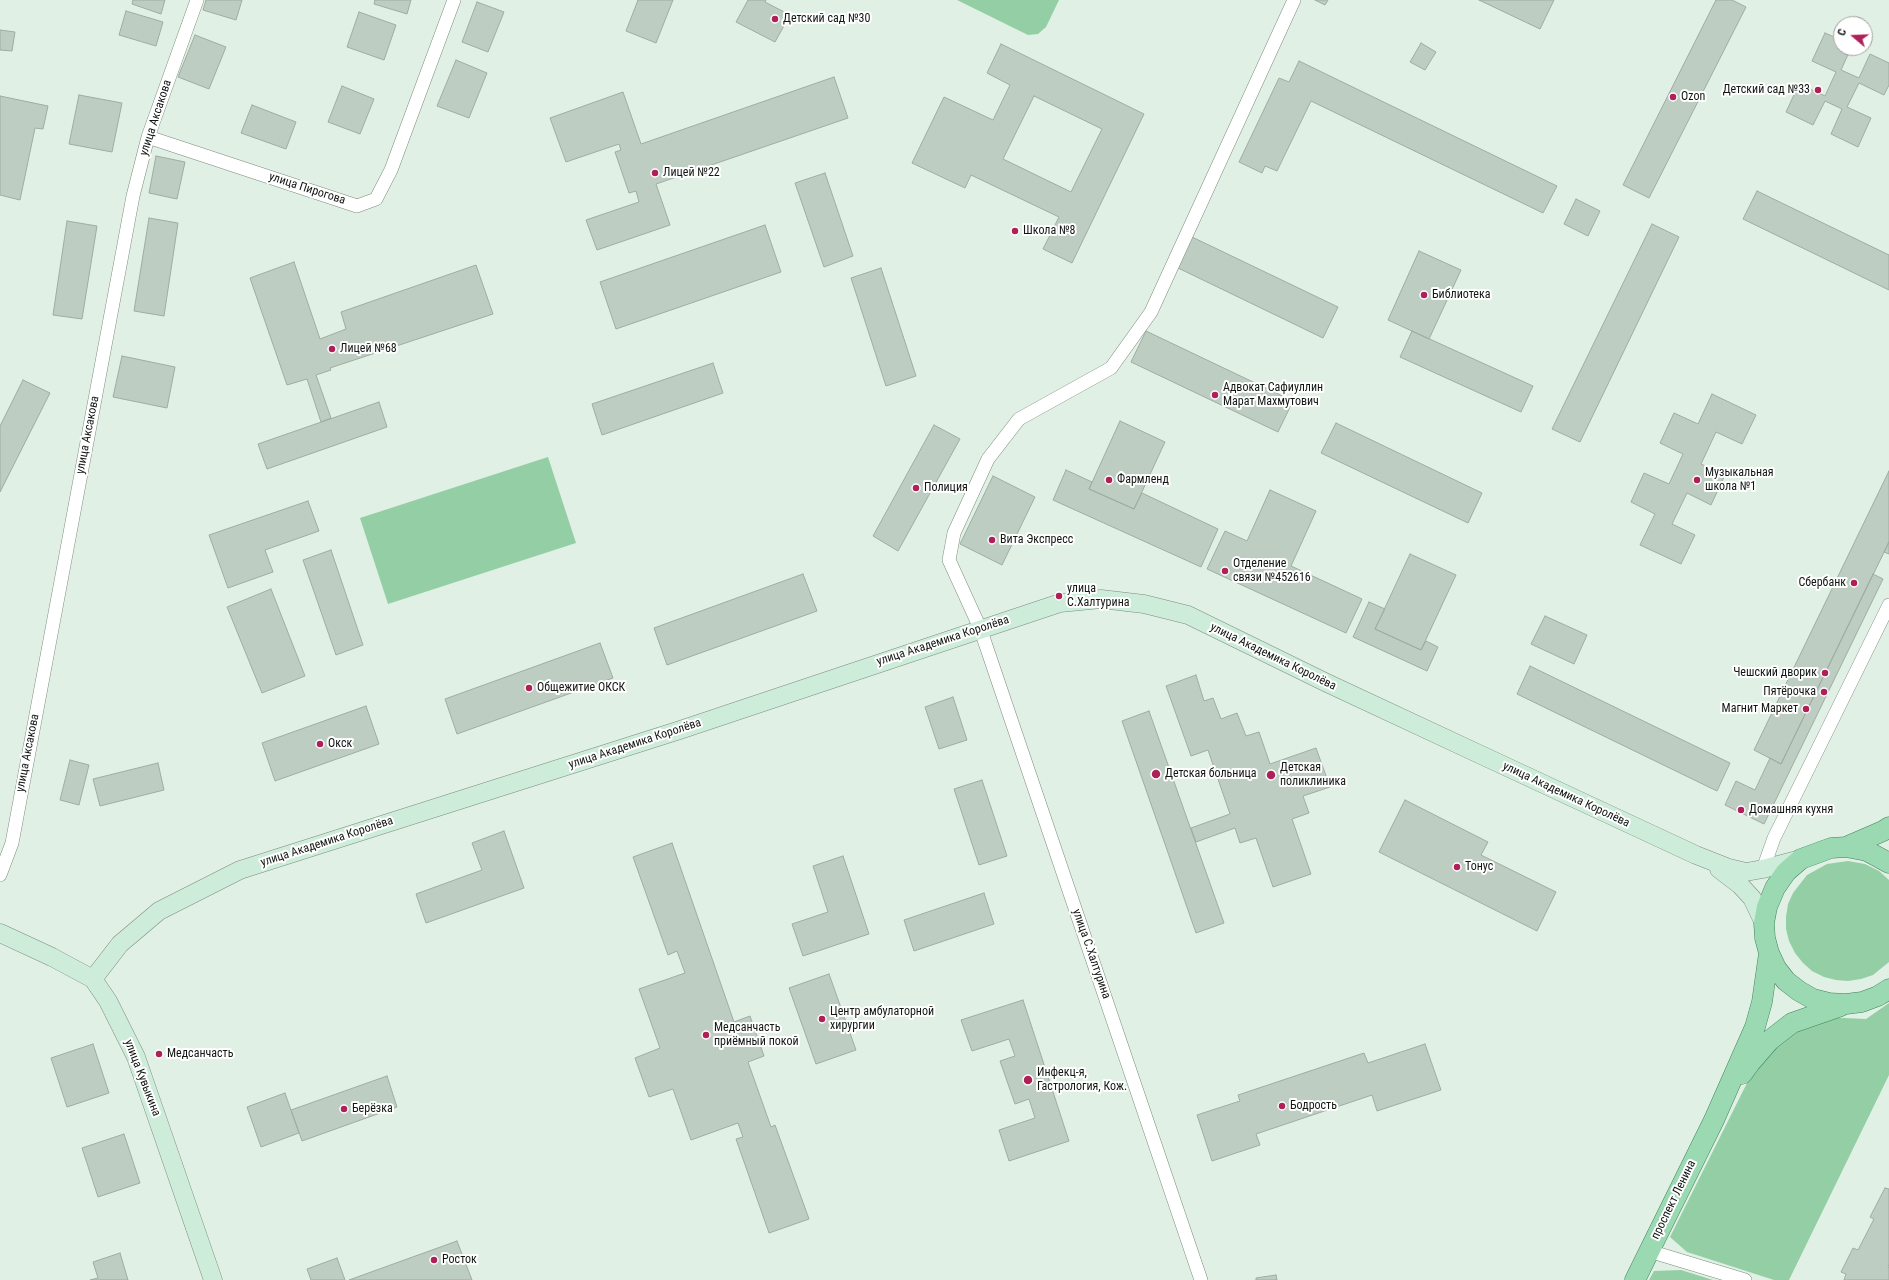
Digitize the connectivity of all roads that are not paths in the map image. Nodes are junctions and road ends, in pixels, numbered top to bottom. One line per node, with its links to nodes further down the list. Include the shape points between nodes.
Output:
1 (197, 0): 4 (street, улица Аксакова)
2 (454, 0): 4 (street, улица Пирогова, via 391,170 376,199 357,206)
3 (1294, 0): 6 (street, улица С.Халтурина, via 1151,312 1111,368 1019,419 988,459 954,533 949,560)
4 (148, 137): 13 (street, улица Аксакова, via 133,196 12,843)
5 (1889, 605): 12 (street, via 1774,838)
6 (980, 628): 9 (street, улица Академика Королёва, via 1060,603 1101,599 1144,604 1188,615 1327,683); 17 (street, улица Академика Королёва, via 673,732 240,870 159,911 120,944); 23 (street, улица С.Халтурина)
7 (1889, 827): 8 (main road)
8 (1846, 847): 10 (main road, via 1831,848); 11 (main road, via 1867,851)
9 (1696, 855): 12 (street, улица Академика Королёва, via 1746,872); 14 (street, via 1727,873 1740,885 1752,898)
10 (1801, 859): 12 (street, улица Академика Королёва); 14 (main road, via 1786,872 1775,888)
11 (1889, 863)
12 (1763, 869)
13 (0, 875)
14 (1764, 922): 16 (main road)
15 (0, 933): 17 (street, улица Кувыкина)
16 (1769, 953): 19 (main road, via 1786,981 1799,991 1813,999); 20 (main road, проспект Ленина, via 1762,1002 1755,1027)
17 (93, 979): 22 (street, улица Кувыкина, via 108,1001 136,1058)
18 (1889, 989): 19 (main road, via 1862,1002)
19 (1846, 1004): 20 (main road, проспект Ленина, via 1792,1023 1770,1040 1750,1063)
20 (1714, 1120): 21 (main road, проспект Ленина)
21 (1649, 1251): 24 (main road, проспект Ленина); 25 (street)
22 (213, 1280)
23 (1200, 1280)
24 (1635, 1280)
25 (1746, 1280)

